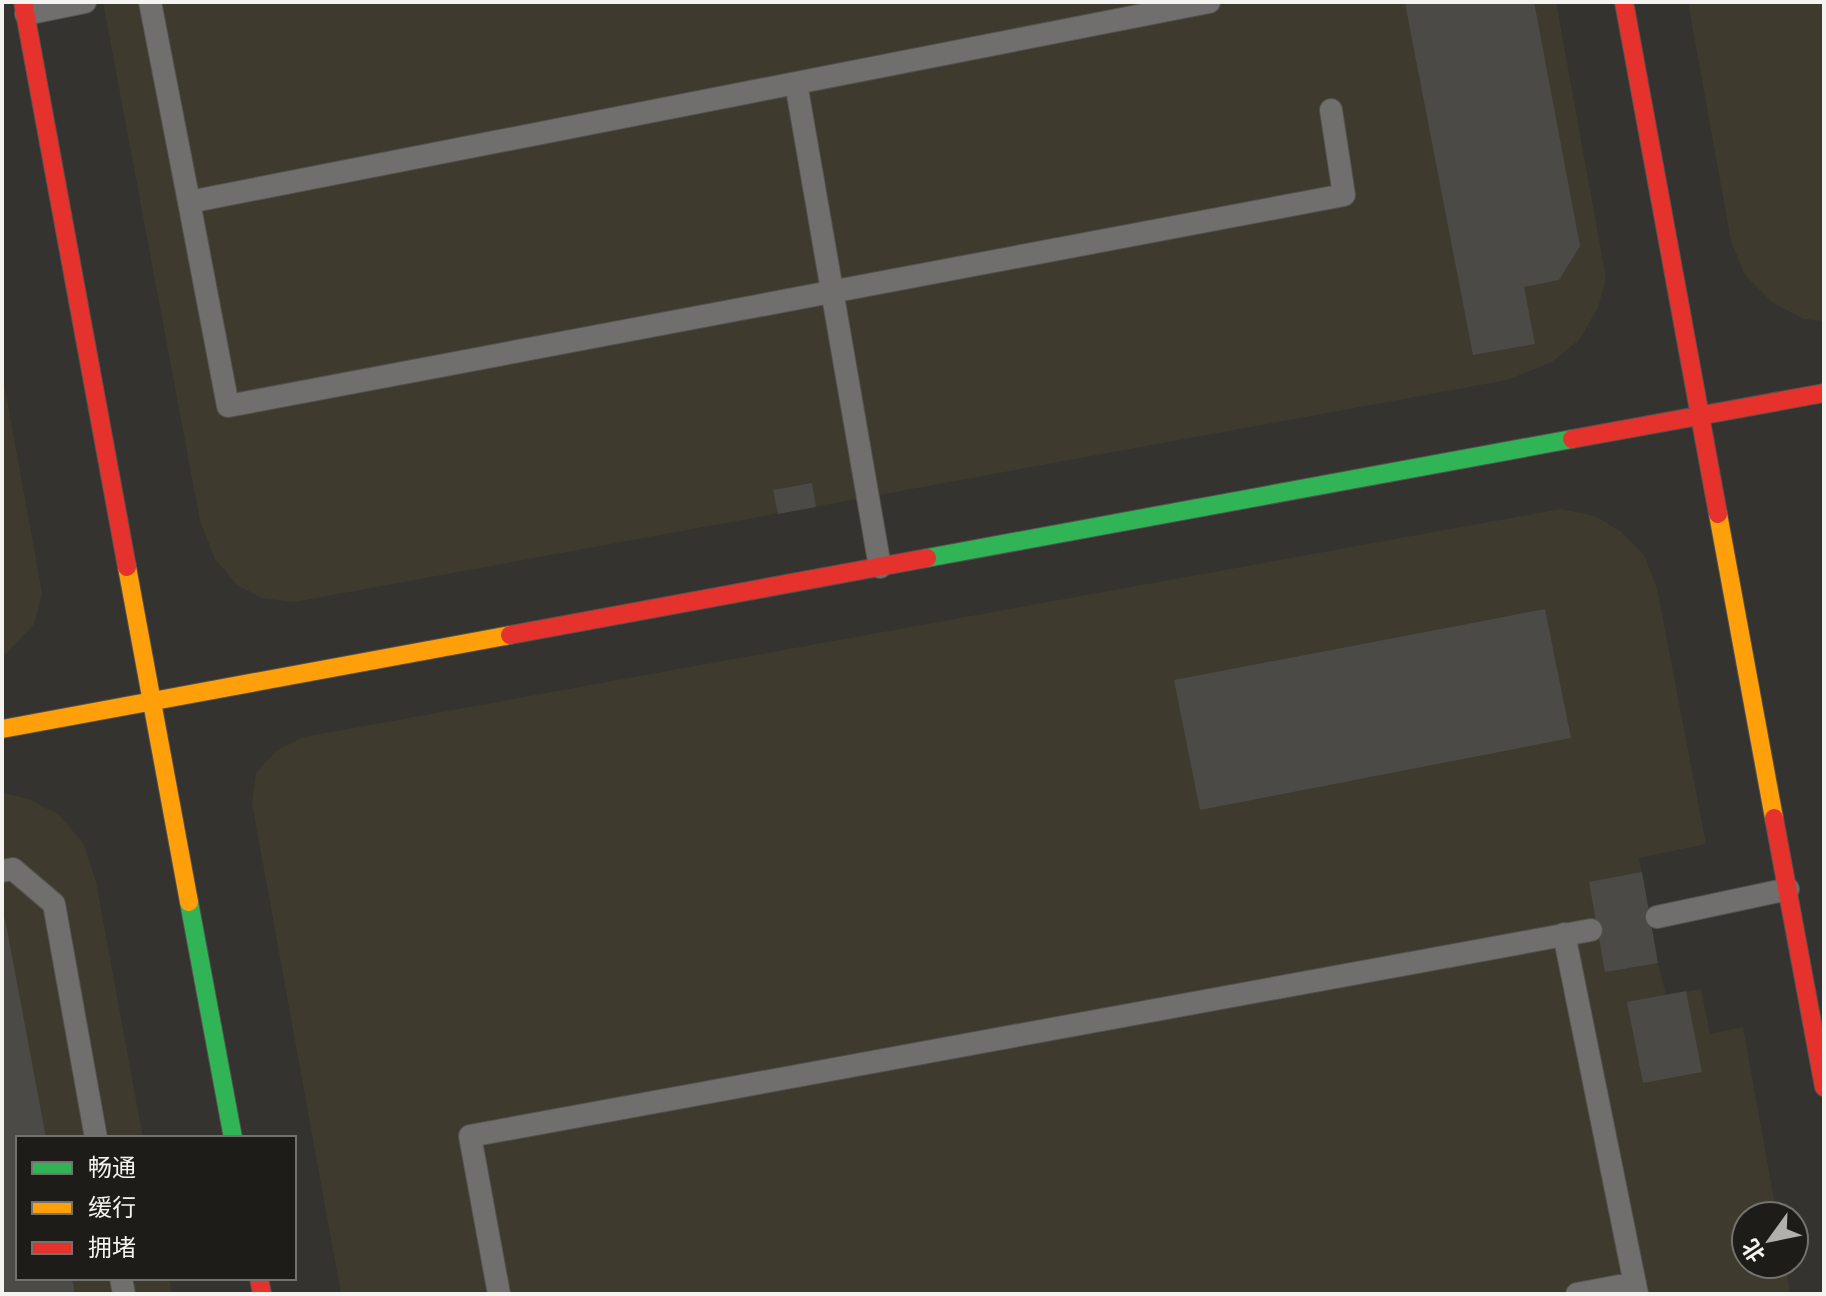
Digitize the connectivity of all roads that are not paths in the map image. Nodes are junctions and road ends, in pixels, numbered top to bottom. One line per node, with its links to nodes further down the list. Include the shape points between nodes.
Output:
1 (85, 2): 6 (lane)
2 (150, 2): 9 (lane)
3 (1209, 2): 5 (lane)
4 (1624, 2): 12 (street)
5 (1157, 7): 7 (lane)
6 (24, 8): 14 (street)
7 (796, 83): 9 (lane); 10 (lane)
8 (1331, 110): 10 (lane, via 1344,195)
9 (189, 202): 10 (lane, via 228,406)
10 (832, 292): 13 (lane)
11 (1824, 393): 12 (street)
12 (1700, 416): 13 (street); 17 (street)
13 (880, 567): 14 (street)
14 (152, 701): 15 (street); 23 (street)
15 (2, 729)
16 (2, 871): 22 (lane, via 13,869 54,904)
17 (1788, 889): 18 (lane); 21 (street)
18 (1657, 917)
19 (1591, 930): 20 (lane)
20 (1564, 934): 24 (lane); 25 (lane, via 470,1136)
21 (1824, 1087)
22 (96, 1136)
23 (233, 1136)
24 (1636, 1288): 26 (lane)
25 (499, 1294)
26 (1577, 1294)

